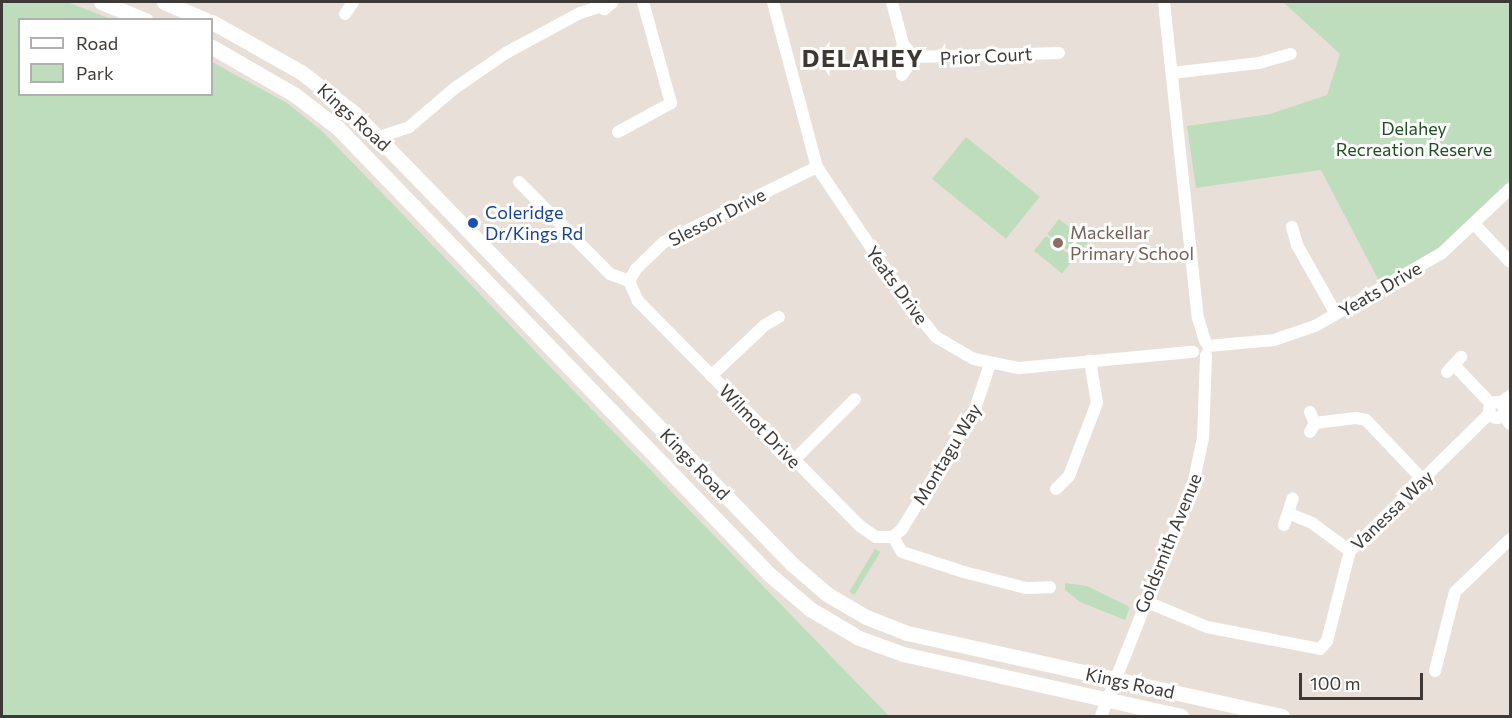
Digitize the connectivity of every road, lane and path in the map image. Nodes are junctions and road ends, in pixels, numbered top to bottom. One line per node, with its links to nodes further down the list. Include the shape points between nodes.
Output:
1 (101, 2): 11 (main road)
2 (164, 2): 12 (main road)
3 (352, 2): 10 (street)
4 (614, 2): 9 (street, via 606,9)
5 (643, 2): 21 (street, via 671,103)
6 (773, 2): 24 (street, Yeats Drive)
7 (892, 2): 17 (street, Prior Court, via 903,44)
8 (1164, 2): 18 (street, Goldsmith Avenue)
9 (596, 4): 20 (street, via 486,65)
10 (345, 14)
11 (140, 18)
12 (201, 18)
13 (213, 23): 22 (main road, Kings Road, via 301,72)
14 (213, 48): 52 (main road, Kings Road, via 295,95 338,128 769,574 810,609 859,638 903,654)
15 (1059, 53): 17 (street, Prior Court)
16 (1291, 54): 18 (street, via 1259,63)
17 (914, 57): 19 (street, Prior Court)
18 (1172, 73): 33 (street, Goldsmith Avenue)
19 (902, 75)
20 (409, 127): 22 (street); 23 (street)
21 (618, 132)
22 (379, 137): 23 (main road, Kings Road)
23 (397, 156): 51 (main road, Kings Road, via 787,559 827,594 866,617 907,633)
24 (817, 167): 30 (street, Slessor Drive, via 664,242); 35 (street, Yeats Drive, via 921,321 956,351)
25 (519, 182): 30 (street, via 610,274)
26 (1510, 189): 27 (street, Yeats Drive)
27 (1474, 224): 29 (street); 31 (street, Yeats Drive, via 1427,262)
28 (1292, 228): 31 (street, via 1297,245)
29 (1510, 262)
30 (629, 281): 37 (street, Wilmot Drive, via 634,297)
31 (1336, 314): 33 (street, Yeats Drive, via 1293,336)
32 (778, 317): 37 (street)
33 (1201, 348): 34 (street, Yeats Drive); 49 (street, Goldsmith Avenue, via 1203,438 1193,485)
34 (1090, 361): 35 (street, Yeats Drive, via 1019,368); 43 (street, via 1097,403 1069,476)
35 (990, 364): 45 (street, Montagu Way, via 975,409 902,529)
36 (1454, 365): 39 (street)
37 (711, 376): 41 (street, Wilmot Drive)
38 (855, 399): 41 (street)
39 (1502, 411): 42 (street, Vanessa Way, via 1481,425)
40 (1312, 422): 42 (street, via 1366,420)
41 (794, 460): 45 (street, Wilmot Drive, via 861,526 876,537)
42 (1423, 480): 47 (street, Vanessa Way)
43 (1056, 489)
44 (1293, 498): 47 (street, via 1287,520 1312,523)
45 (893, 537): 48 (street, Wilmot Drive, via 899,549 913,556 1026,588)
46 (1510, 539): 50 (street, via 1455,592)
47 (1350, 551): 49 (street, Vanessa Way, via 1324,647 1311,651 1221,631)
48 (1050, 587)
49 (1145, 601): 51 (street, Goldsmith Avenue)
50 (1435, 671)
51 (1114, 679): 52 (street, Goldsmith Avenue); 55 (main road, Kings Road)
52 (1107, 700): 53 (street, Goldsmith Avenue); 54 (main road, Kings Road)
53 (1101, 717)
54 (1181, 717)
55 (1282, 717)

